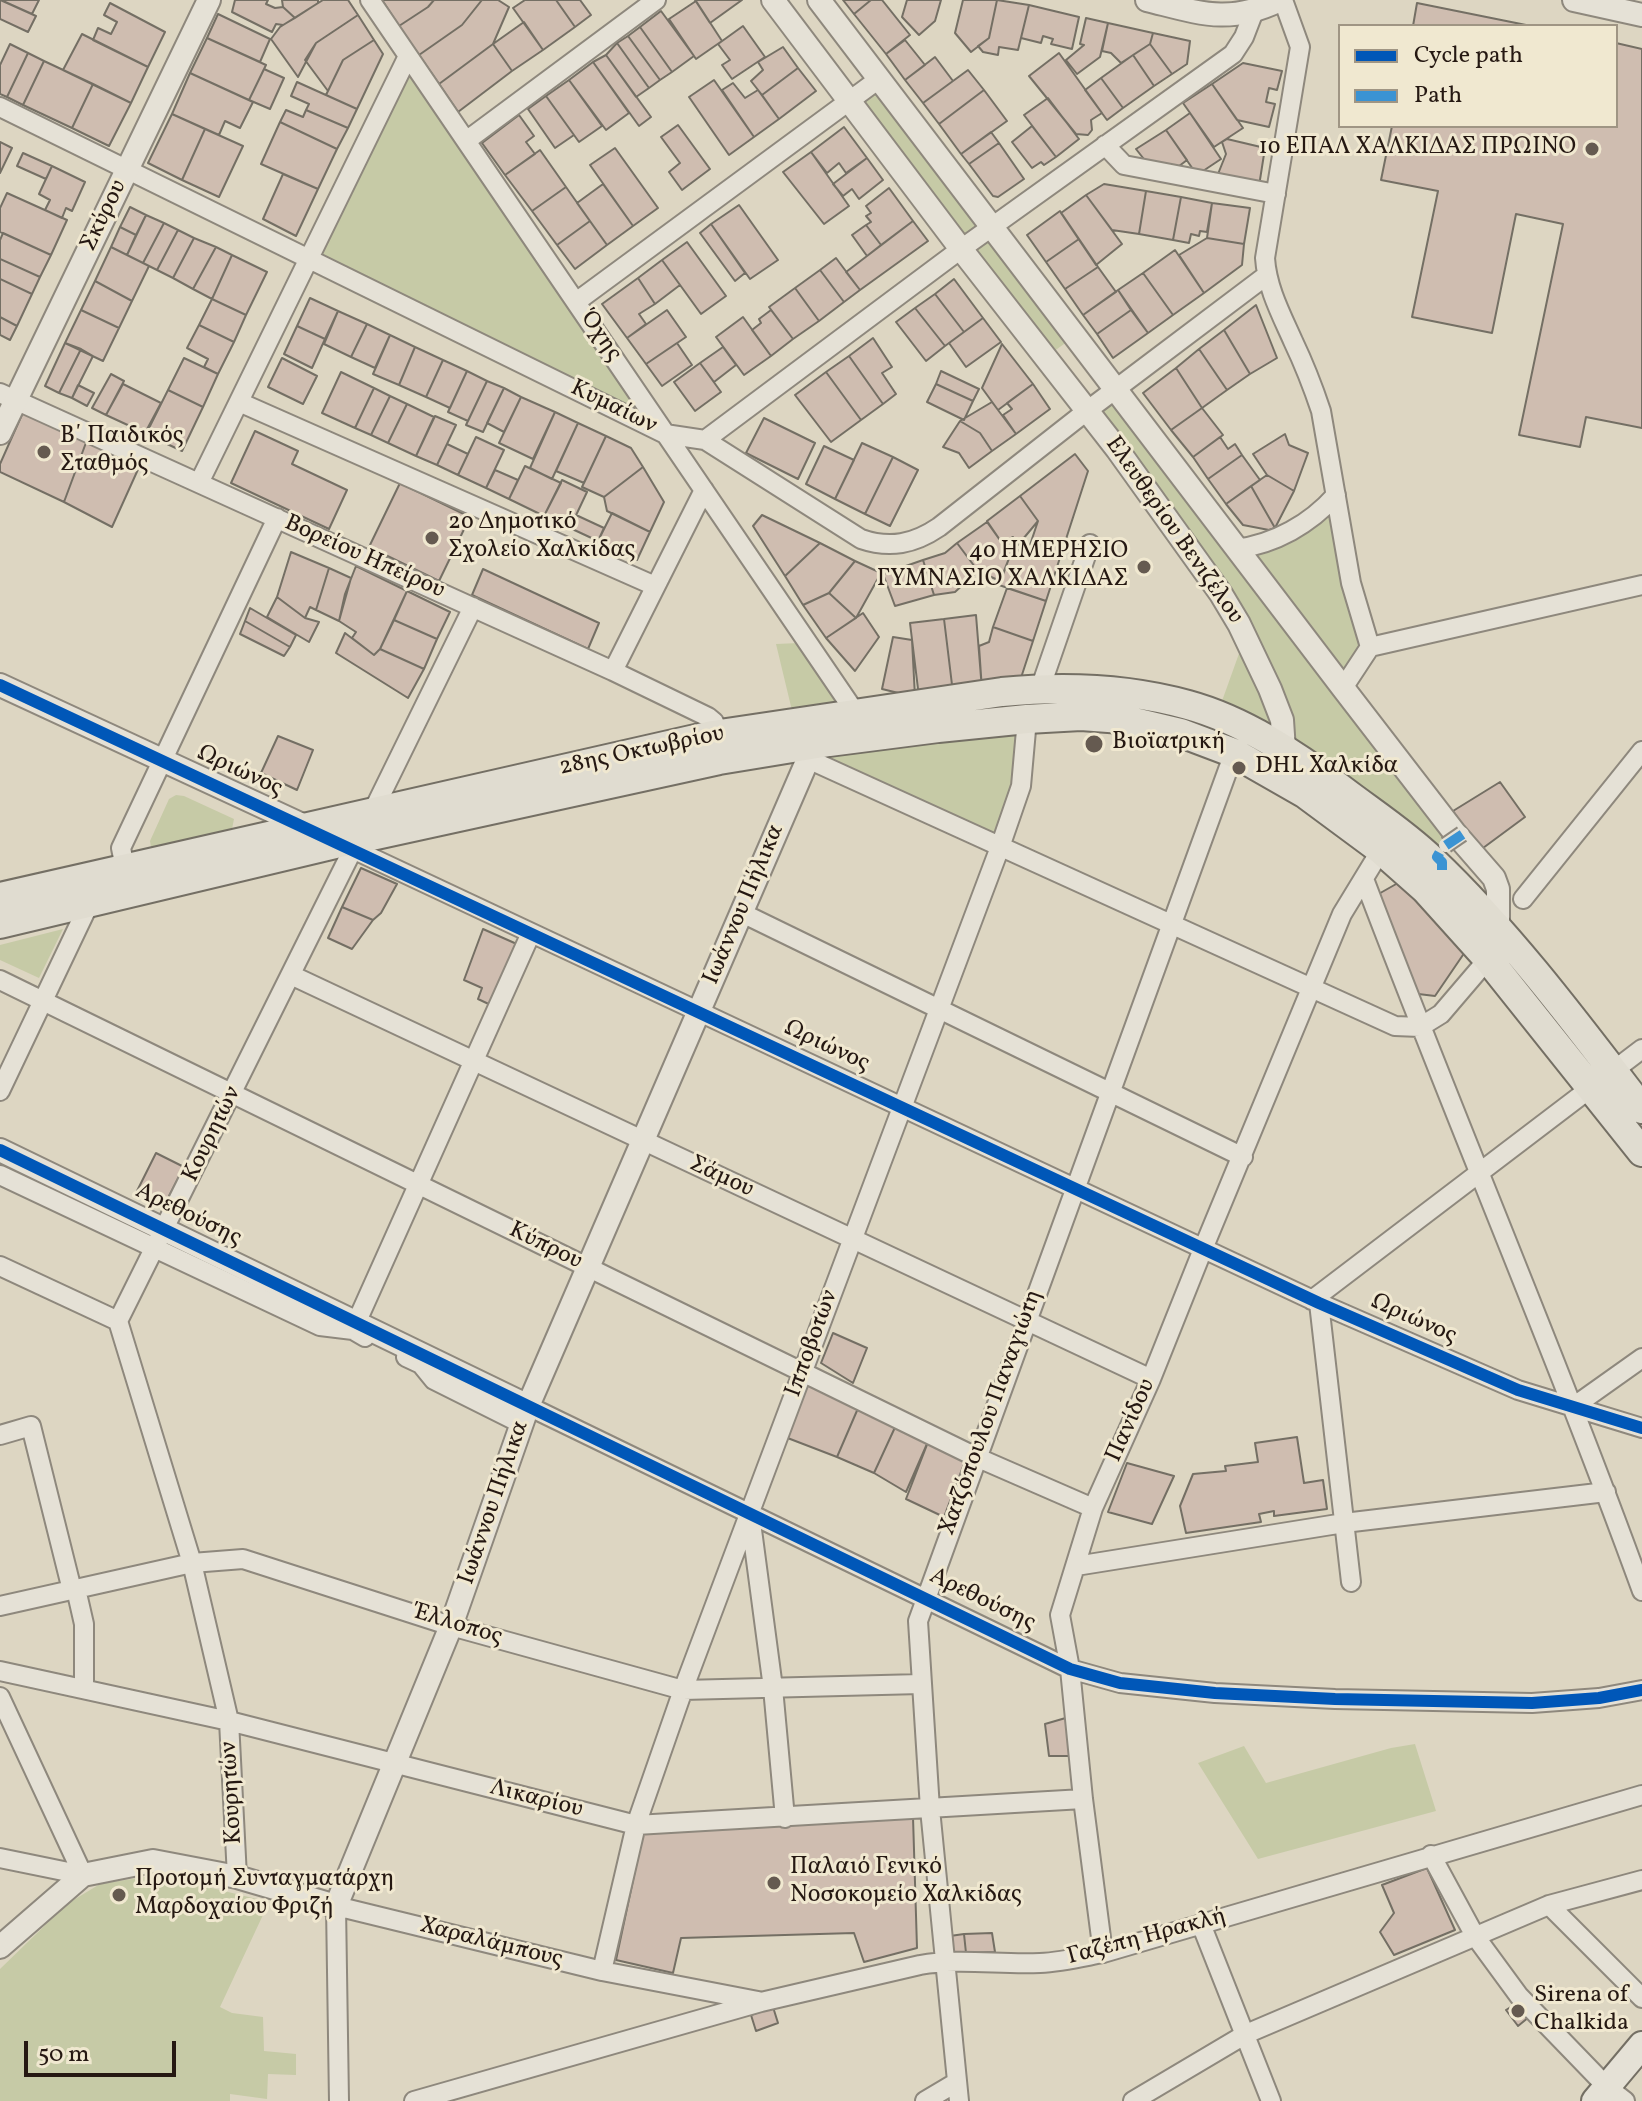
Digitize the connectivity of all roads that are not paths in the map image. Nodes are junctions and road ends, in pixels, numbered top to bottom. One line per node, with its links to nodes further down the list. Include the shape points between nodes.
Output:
1 (209, 0): 17 (street, Σκύρου)
2 (370, 0): 11 (street, Όχης)
3 (656, 0): 15 (street)
4 (773, 0): 13 (street, Ελευθερίου Βενιζέλου)
5 (819, 0): 12 (street)
6 (1147, 0): 9 (street, via 1212,15)
7 (1281, 0): 9 (street); 18 (street, via 1300,47)
8 (1574, 0): 10 (street)
9 (1254, 11): 16 (street, via 1233,54)
10 (1642, 15)
11 (408, 56): 15 (street, Όχης); 21 (street)
12 (879, 79): 13 (street); 19 (street)
13 (849, 101): 20 (street, Ελευθερίου Βενιζέλου); 23 (street)
14 (0, 107): 17 (street, Κυμαίων)
15 (466, 141): 23 (street, Όχης)
16 (1105, 145): 18 (street, via 1124,165); 19 (street)
17 (127, 169): 21 (street, Κυμαίων); 25 (street, Σκύρου)
18 (1276, 194): 22 (street)
19 (991, 228): 20 (street); 24 (street)
20 (961, 249): 27 (street, Ελευθερίου Βενιζέλου); 30 (street)
21 (310, 258): 26 (street); 29 (street, Κυμαίων)
22 (1267, 275): 24 (street, Κυμαίων); 33 (street, via 1321,411)
23 (576, 302): 29 (street, Όχης)
24 (1115, 390): 27 (street, Κυμαίων); 36 (street)
25 (8, 396): 28 (street, Σκύρου); 31 (street, Βορείου Ηπείρου)
26 (239, 402): 31 (street); 38 (street)
27 (1088, 410): 30 (street, Κυμαίων, via 939,527 894,545 861,539); 48 (street, Ελευθερίου Βενιζέλου, via 1239,624 1278,708)
28 (0, 433)
29 (665, 434): 30 (street, Κυμαίων); 32 (street, Όχης)
30 (705, 440)
31 (199, 483): 34 (street, Βορείου Ηπείρου)
32 (704, 490): 38 (street); 45 (street, Όχης)
33 (1336, 495): 36 (street, via 1276,539); 40 (street, via 1355,605)
34 (277, 518): 39 (street, Βορείου Ηπείρου); 52 (street)
35 (1090, 544): 44 (street)
36 (1236, 549): 43 (street)
37 (1642, 585): 40 (street)
38 (655, 586): 41 (street)
39 (473, 607): 41 (street, Βορείου Ηπείρου); 53 (street, Κουρητών)
40 (1370, 647): 43 (street)
41 (613, 671): 47 (street, Βορείου Ηπείρου, via 708,717)
42 (0, 685): 52 (street, Ωριώνος)
43 (1343, 688): 68 (street, via 1494,878)
44 (1040, 689): 45 (main road, 28ης Οκτωβρίου); 48 (main road, 28ης Οκτωβρίου, via 1123,691 1191,705)
45 (857, 715): 47 (main road, 28ης Οκτωβρίου)
46 (1027, 719): 49 (main road, 28ης Οκτωβρίου); 50 (main road, 28ης Οκτωβρίου, via 1122,719); 58 (street, Ιπποβοτών, via 1021,786)
47 (719, 734): 53 (main road, 28ης Οκτωβρίου)
48 (1284, 750): 68 (main road, via 1428,856)
49 (807, 753): 56 (main road, 28ης Οκτωβρίου, via 719,760); 58 (street); 65 (street, Ιωάννου Πήλικα)
50 (1234, 753): 59 (main road, via 1304,793); 67 (street, Χατζόπουλου Παναγιώτη)
51 (1640, 758): 63 (street)
52 (161, 760): 54 (street, Ωριώνος); 60 (street, via 121,848)
53 (371, 813): 54 (main road, 28ης Οκτωβρίου); 56 (street, Κουρητών)
54 (304, 826): 56 (street, Ωριώνος); 60 (main road, 28ης Οκτωβρίου)
55 (1462, 834): 57 (street, bridge)
56 (350, 844): 64 (main road, 28ης Οκτωβρίου); 69 (street, Ωριώνος); 71 (street, Κουρητών)
57 (1446, 845)
58 (1000, 847): 67 (street); 75 (street, Ιπποβοτών)
59 (1381, 850): 61 (street, Πανίδου); 70 (main road, via 1425,889)
60 (125, 868): 62 (main road, 28ης Οκτωβρίου)
61 (1364, 879): 73 (street, Πανίδου, via 1342,914); 77 (street)
62 (0, 897)
63 (1523, 899)
64 (90, 902): 66 (main road, 28ης Οκτωβρίου); 74 (street)
65 (742, 913): 75 (street); 76 (street, Ιωάννου Πήλικα)
66 (0, 924)
67 (1171, 926): 73 (street); 82 (street, Χατζόπουλου Παναγιώτη)
68 (1498, 930): 80 (main road)
69 (531, 933): 76 (street, Ωριώνος); 79 (street)
70 (1488, 959): 77 (street, via 1441,1014); 80 (main road)
71 (291, 975): 79 (street, Σάμου); 83 (street, Κουρητών)
72 (0, 980): 74 (street, Κύπρου)
73 (1312, 989): 77 (street, via 1395,1026); 89 (street, Πανίδου)
74 (43, 1001): 81 (street); 83 (street, Κύπρου)
75 (938, 1009): 82 (street); 84 (street, Ιπποβοτών)
76 (699, 1012): 84 (street, Ωριώνος); 86 (street, Ιωάννου Πήλικα)
77 (1420, 1027): 90 (street)
78 (1642, 1049): 80 (street)
79 (474, 1061): 86 (street, Σάμου); 92 (street)
80 (1602, 1079): 85 (main road); 88 (main road); 90 (street)
81 (0, 1091)
82 (1110, 1092): 89 (street); 93 (street, Χατζόπουλου Παναγιώτη)
83 (233, 1094): 92 (street, Κύπρου); 94 (street, Κουρητών)
84 (901, 1107): 93 (street, Ωριώνος); 95 (street, Ιπποβοτών)
85 (1642, 1109)
86 (643, 1141): 95 (street, Σάμου); 98 (street, Ιωάννου Πήλικα)
87 (0, 1150): 94 (street, Αρεθούσης)
88 (1642, 1152)
89 (1243, 1157): 96 (street, Πανίδου)
90 (1478, 1173): 99 (street); 106 (street)
91 (0, 1175): 94 (street, Αρεθούσης)
92 (418, 1184): 98 (street, Κύπρου); 102 (street)
93 (1075, 1188): 96 (street, Ωριώνος); 100 (street, Χατζόπουλου Παναγιώτη)
94 (161, 1239): 101 (street, Κουρητών); 102 (street, Αρεθούσης)
95 (852, 1239): 100 (street, Σάμου); 104 (street, Ιπποβοτών)
96 (1203, 1249): 99 (street, Ωριώνος); 105 (street, Πανίδου)
97 (0, 1266): 101 (street)
98 (588, 1268): 104 (street, Κύπρου); 107 (street, Ιωάννου Πήλικα)
99 (1316, 1302): 106 (street, Ωριώνος, via 1518,1390); 114 (street)
100 (1026, 1320): 105 (street, Σάμου); 110 (street, Χατζόπουλου Παναγιώτη)
101 (118, 1321): 115 (street, Κουρητών)
102 (355, 1326): 107 (street, Αρεθούσης)
103 (1642, 1358): 106 (street)
104 (802, 1372): 110 (street, Κύπρου); 113 (street, Ιπποβοτών)
105 (1151, 1379): 112 (street, Πανίδου)
106 (1573, 1407): 108 (street, Ωριώνος); 111 (street)
107 (525, 1415): 113 (street, Αρεθούσης); 122 (street, Ιωάννου Πήλικα)
108 (1642, 1428)
109 (0, 1435): 118 (street, via 31,1426)
110 (976, 1457): 112 (street, Κύπρου); 120 (street, Χατζόπουλου Παναγιώτη)
111 (1606, 1492): 114 (street); 119 (street)
112 (1093, 1508): 116 (street, Πανίδου)
113 (750, 1513): 120 (street, Αρεθούσης); 126 (street); 128 (street, Ιπποβοτών)
114 (1344, 1523): 116 (street); 117 (street)
115 (192, 1563): 118 (street, Έλλοπος); 122 (street, Έλλοπος, via 243,1559); 131 (street, Κουρητών)
116 (1076, 1566): 123 (street, Πανίδου, via 1060,1615)
117 (1351, 1582)
118 (74, 1589): 121 (street, Έλλοπος); 127 (street, via 84,1624)
119 (1642, 1591)
120 (924, 1598): 123 (street, Αρεθούσης); 125 (street, Χατζόπουλου Παναγιώτη, via 918,1621)
121 (0, 1606)
122 (451, 1626): 128 (street, Έλλοπος); 132 (street, Ιωάννου Πήλικα)
123 (1070, 1669): 129 (street, Αρεθούσης, via 1120,1683 1350,1699 1532,1703); 134 (street, Πανίδου)
124 (0, 1671): 127 (street, Λικαρίου)
125 (921, 1684): 126 (street, Έλλοπος); 135 (street, Χατζόπουλου Παναγιώτη)
126 (773, 1688): 128 (street, Έλλοπος); 136 (street)
127 (84, 1689): 131 (street, Λικαρίου)
128 (683, 1690): 137 (street, Ιπποβοτών)
129 (1642, 1690)
130 (0, 1697): 140 (street)
131 (229, 1721): 132 (street, Λικαρίου); 141 (street, Κουρητών)
132 (394, 1765): 137 (street, Λικαρίου); 144 (street, Ιωάννου Πήλικα)
133 (1642, 1795): 138 (street, Γαζέπη Ηρακλή)
134 (1083, 1799): 135 (street, Λικαρίου); 148 (street, Πανίδου)
135 (930, 1809): 136 (street, Λικαρίου); 149 (street, Χατζόπουλου Παναγιώτη)
136 (785, 1818): 137 (street, Λικαρίου)
137 (636, 1825): 150 (street, Ιπποβοτών)
138 (1431, 1855): 145 (street, Γαζέπη Ηρακλή); 146 (street)
139 (0, 1858): 140 (street)
140 (83, 1875): 141 (street, Χαραλάμπους, via 153,1861); 147 (street)
141 (237, 1877): 144 (street, Χαραλάμπους)
142 (1642, 1880): 143 (street)
143 (1549, 1905): 146 (street); 151 (street)
144 (336, 1906): 150 (street, Χαραλάμπους); 157 (street, Ιωάννου Πήλικα)
145 (1201, 1924): 148 (street, Γαζέπη Ηρακλή); 153 (street)
146 (1475, 1936): 153 (street); 156 (street, via 1519,1996)
147 (0, 1947)
148 (1103, 1953): 149 (street, Γαζέπη Ηρακλή, via 1039,1963)
149 (945, 1961): 152 (street, Γαζέπη Ηρακλή); 155 (street, Χατζόπουλου Παναγιώτη)
150 (602, 1971): 152 (street, Χαραλάμπους)
151 (1642, 1998)
152 (761, 2002): 158 (street, Γαζέπη Ηρακλή)
153 (1246, 2034): 161 (street); 162 (street)
154 (1642, 2045): 156 (main road)
155 (957, 2082): 159 (street); 160 (street, Χατζόπουλου Παναγιώτη)
156 (1609, 2096)
157 (339, 2101)
158 (414, 2101)
159 (925, 2101)
160 (959, 2101)
161 (1133, 2101)
162 (1271, 2101)

